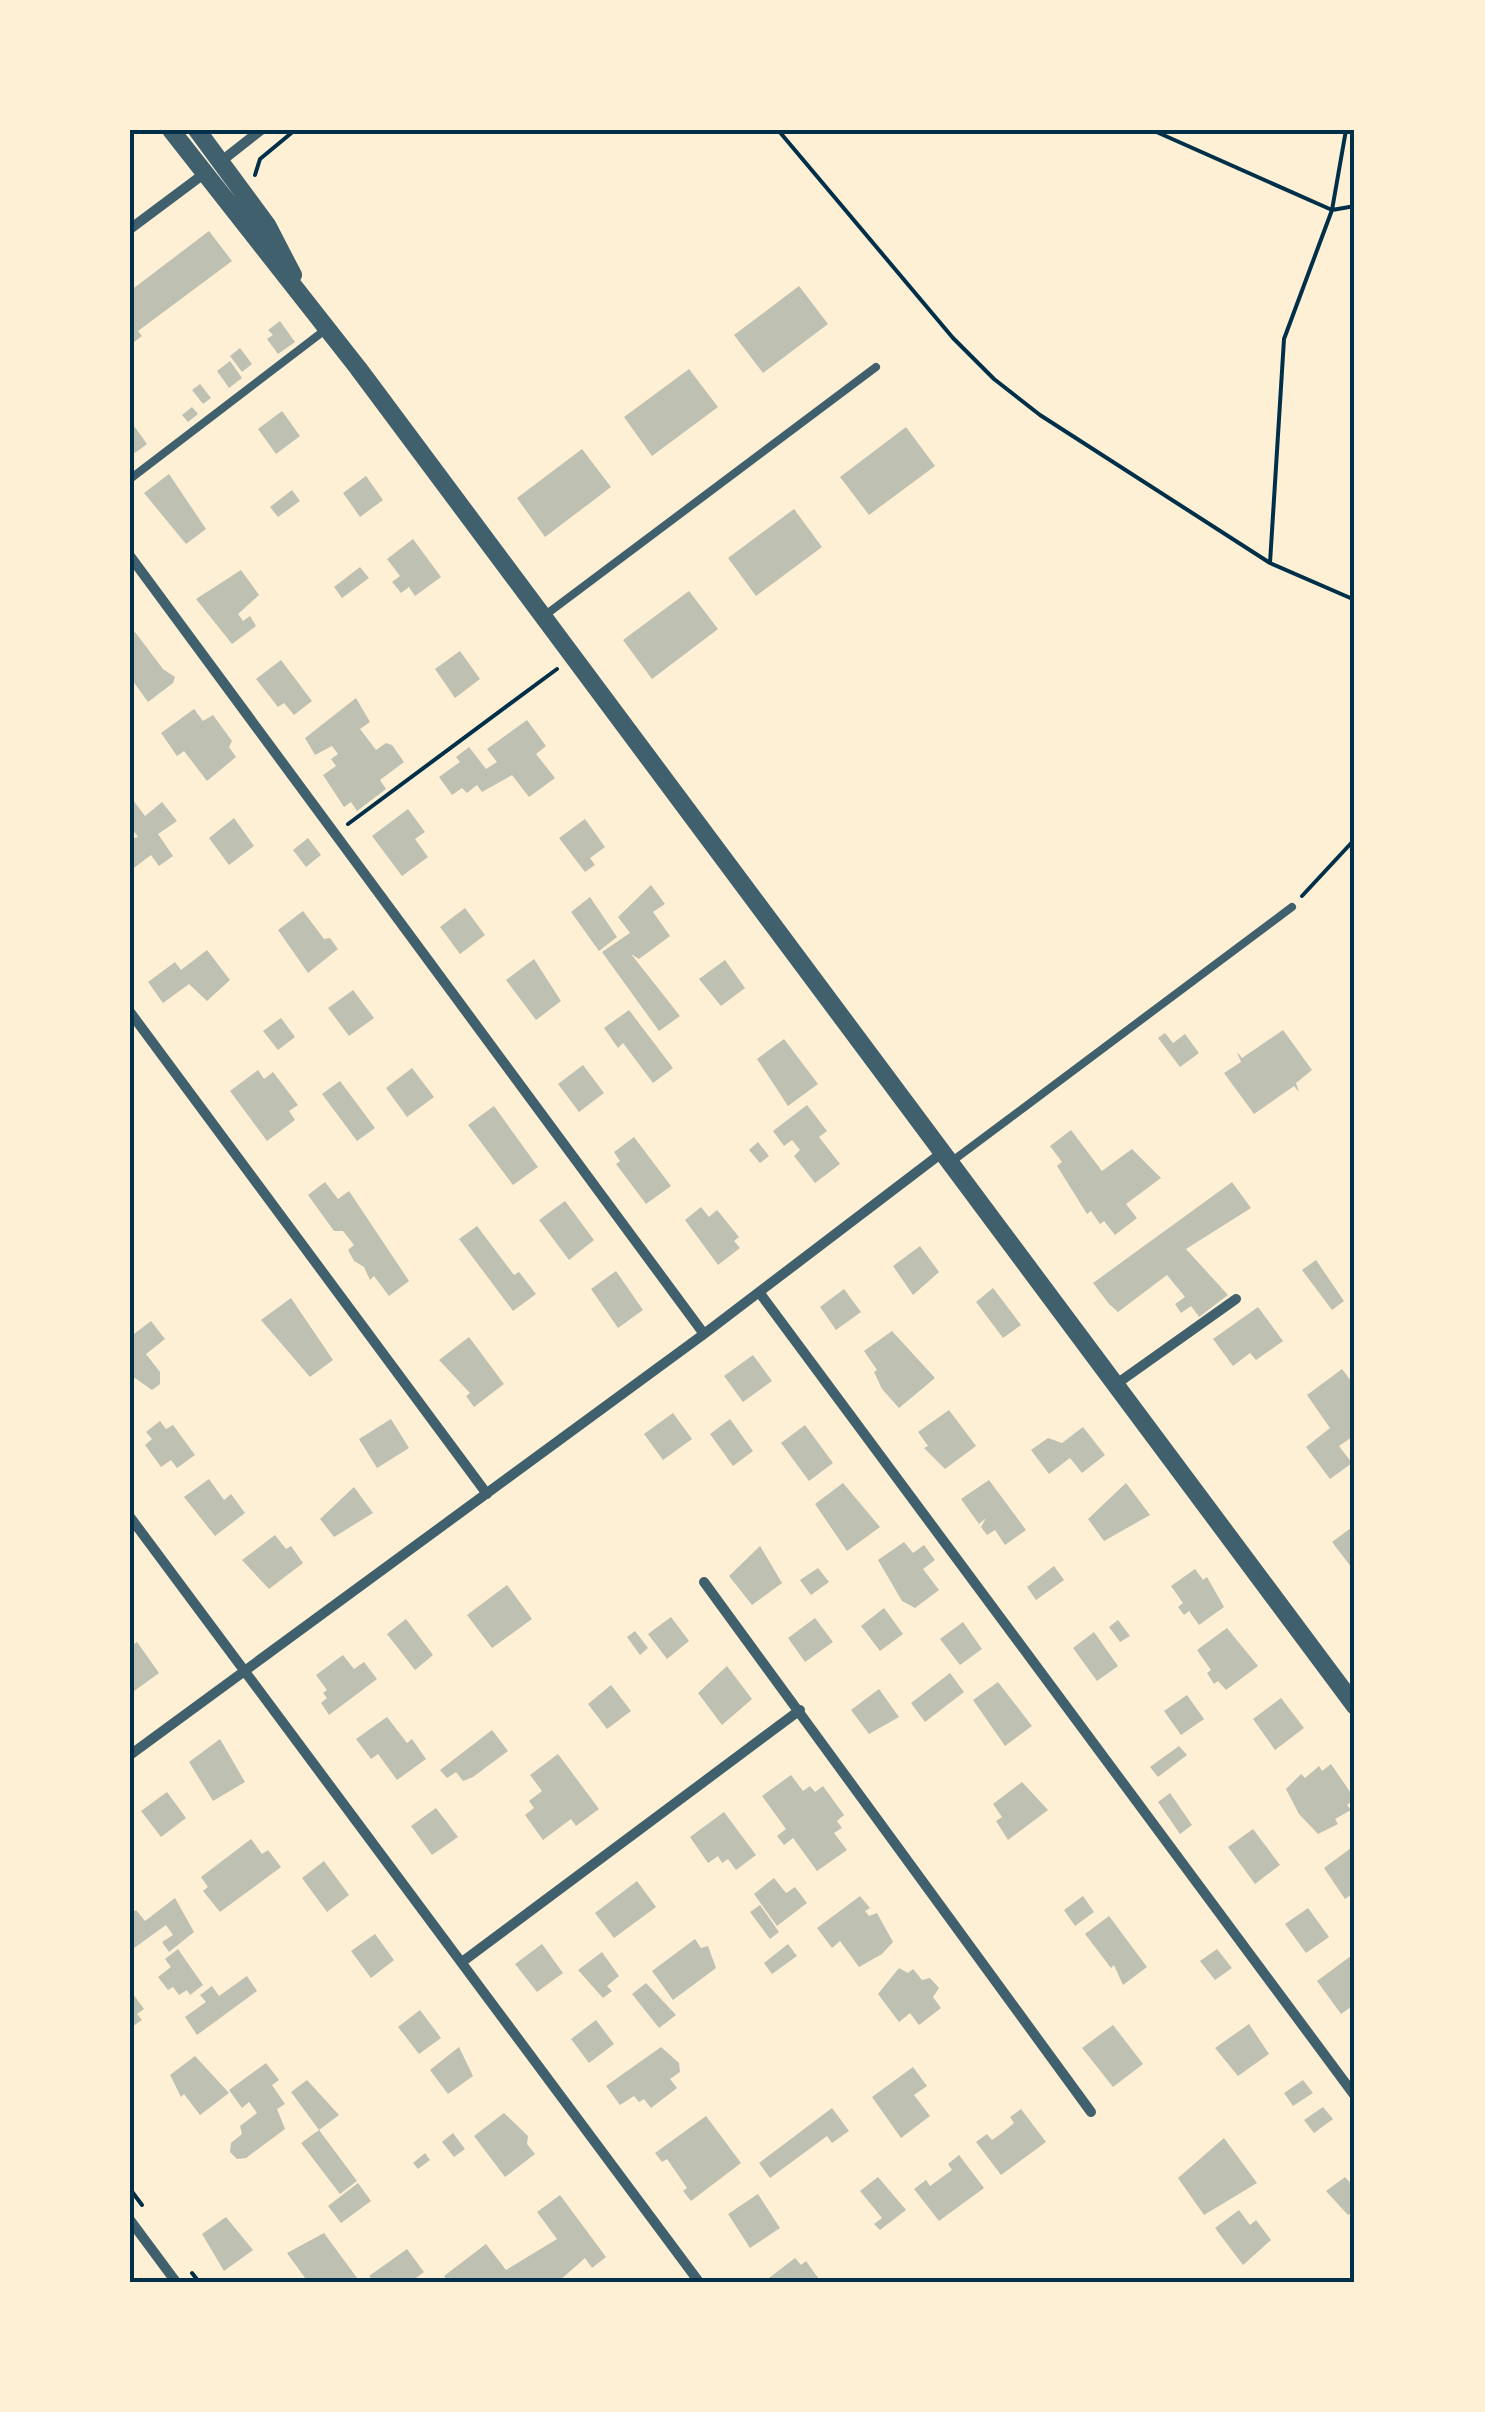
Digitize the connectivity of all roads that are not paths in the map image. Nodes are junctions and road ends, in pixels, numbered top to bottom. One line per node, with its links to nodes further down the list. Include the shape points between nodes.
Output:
1 (172, 130): 5 (street)
2 (197, 130): 4 (street)
3 (262, 130): 4 (street)
4 (220, 161): 5 (street); 7 (street, via 267,225)
5 (204, 174): 6 (street); 7 (street)
6 (130, 229)
7 (302, 294): 8 (street)
8 (328, 328): 10 (lane); 12 (street)
9 (876, 367): 12 (lane)
10 (130, 479)
11 (130, 556): 18 (street)
12 (543, 616): 15 (street)
13 (1292, 907): 15 (lane)
14 (130, 1012): 20 (street)
15 (947, 1157): 16 (street); 19 (street)
16 (759, 1292): 18 (street); 28 (street)
17 (1236, 1299): 19 (street)
18 (704, 1334): 20 (street)
19 (1115, 1385): 24 (street)
20 (486, 1494): 23 (street)
21 (130, 1517): 23 (street)
22 (704, 1582): 25 (street)
23 (243, 1670): 26 (street); 27 (street)
24 (1355, 1706)
25 (800, 1710): 27 (street); 29 (street)
26 (130, 1754)
27 (462, 1962): 32 (street)
28 (1355, 2096)
29 (1091, 2112)
30 (130, 2220): 31 (street)
31 (176, 2282)
32 (699, 2282)

